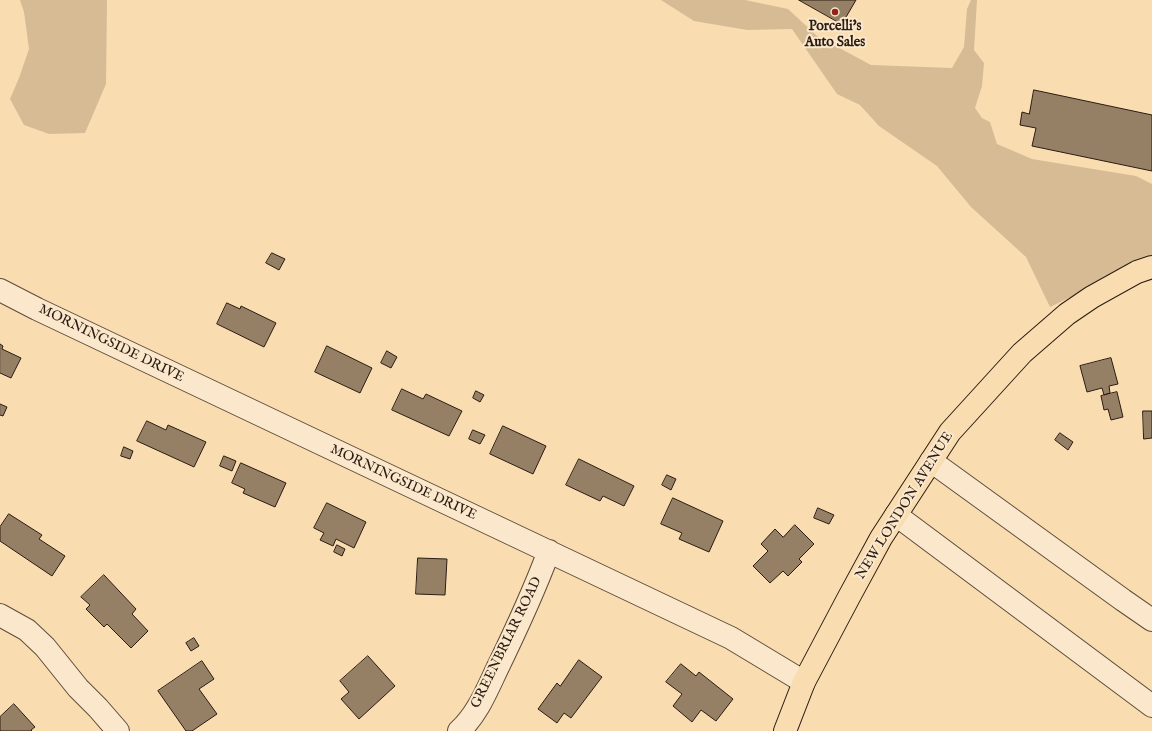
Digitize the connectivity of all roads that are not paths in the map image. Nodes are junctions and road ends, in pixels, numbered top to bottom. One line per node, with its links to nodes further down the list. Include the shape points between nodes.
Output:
1 (1152, 267): 3 (main road, NEW LONDON AVENUE, via 1137,272 1092,297 1067,314 1022,353 950,432)
2 (0, 290): 5 (street, MORNINGSIDE DRIVE)
3 (931, 461): 4 (main road, NEW LONDON AVENUE); 7 (street)
4 (896, 515): 8 (main road, NEW LONDON AVENUE, via 849,596); 9 (street)
5 (549, 551): 8 (street, MORNINGSIDE DRIVE, via 731,638); 11 (street, GREENBRIAR ROAD, via 508,648 478,708)
6 (0, 615): 10 (street, via 27,630 45,647)
7 (1152, 620)
8 (804, 682): 12 (main road, NEW LONDON AVENUE)
9 (1152, 706)
10 (118, 731)
11 (459, 731)
12 (785, 731)

